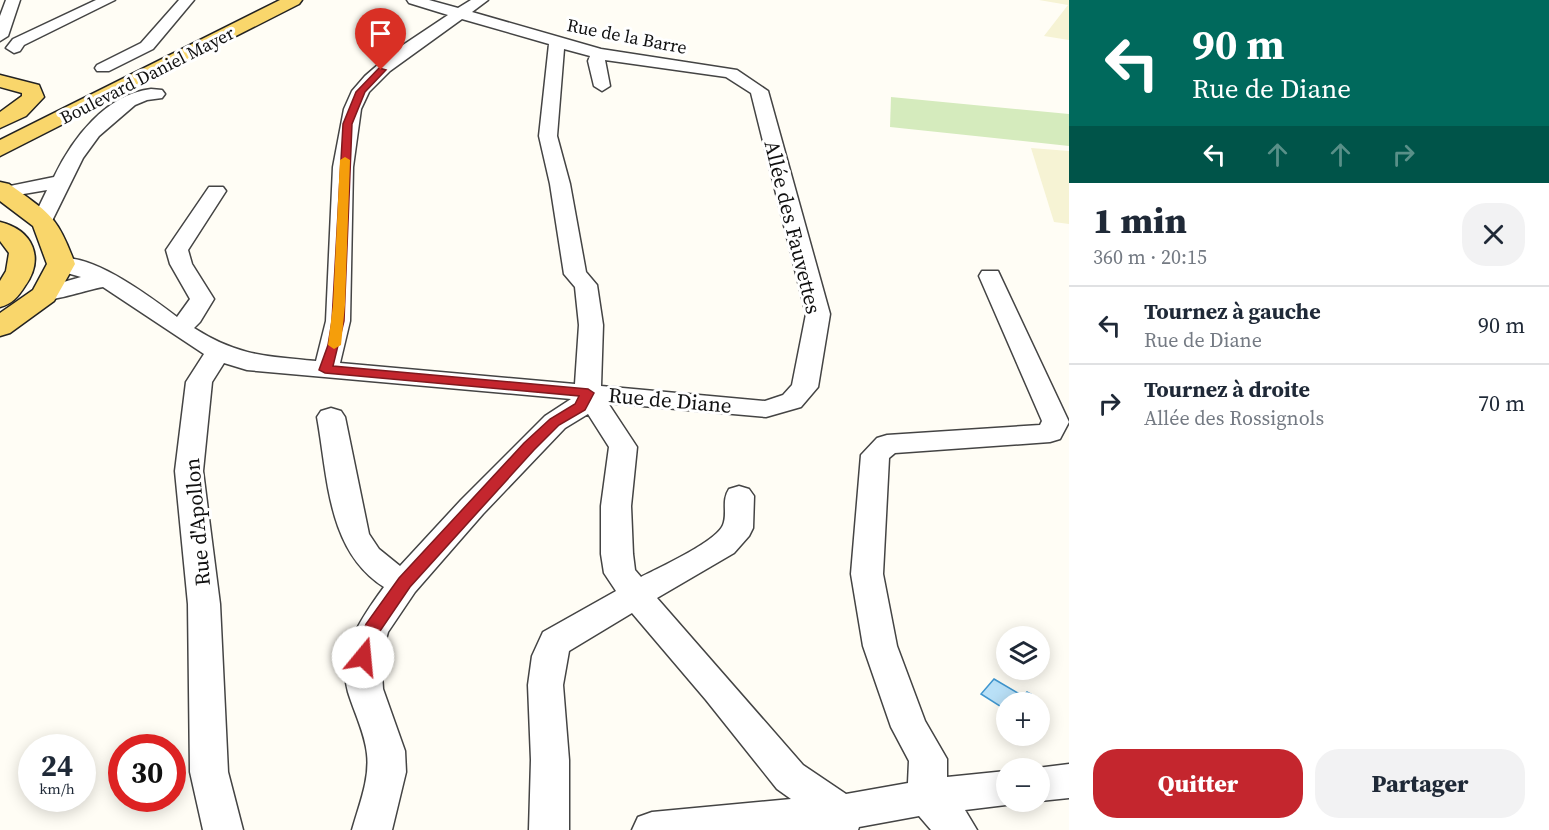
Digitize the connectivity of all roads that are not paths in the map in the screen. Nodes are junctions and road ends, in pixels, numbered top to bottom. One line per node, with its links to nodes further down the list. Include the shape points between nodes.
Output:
1 (13, 0): 9 (street)
2 (108, 0): 11 (street, via 44,36)
3 (187, 0): 13 (street, via 147,46)
4 (266, 0): 20 (main road, Boulevard Daniel Mayer)
5 (293, 0): 19 (main road, Boulevard Daniel Mayer)
6 (414, 0): 8 (street, Rue de la Barre)
7 (482, 0): 8 (street)
8 (459, 14): 10 (street, Rue de la Barre); 36 (street, via 381,70 361,92 347,124 338,321)
9 (0, 36)
10 (557, 42): 12 (street, Rue de la Barre); 37 (street, via 548,136 575,274 586,285 590,311)
11 (5, 49)
12 (599, 54): 14 (street, Rue de la Barre); 16 (street, via 596,61)
13 (103, 68)
14 (731, 73): 38 (street, Allée des Fauvettes, via 759,91 818,314 805,387 792,401)
15 (0, 81): 18 (main road, via 32,89 33,97)
16 (602, 86)
17 (156, 94): 23 (street, via 142,95 103,120 85,137)
18 (0, 121)
19 (49, 124): 21 (main road, Boulevard Daniel Mayer); 22 (main road)
20 (0, 131)
21 (0, 149)
22 (0, 162)
23 (63, 182): 24 (street); 26 (street)
24 (2, 191): 26 (main road)
25 (216, 191): 34 (street, via 177,250 202,299 192,317)
26 (43, 221): 28 (main road)
27 (0, 230): 32 (main road, via 17,241 23,255 23,272)
28 (61, 264): 30 (street, via 82,268); 31 (main road)
29 (990, 276): 46 (street, via 1056,421 1050,433 887,444 874,455 867,574 880,646 909,727 928,759)
30 (103, 280): 31 (street, via 70,285); 34 (street)
31 (44, 295): 33 (main road)
32 (0, 298)
33 (0, 327)
34 (179, 327): 35 (street)
35 (217, 353): 36 (street, Rue de Diane, via 247,362); 48 (street, Rue d'Apollon, via 199,382 189,471 204,604 209,772)
36 (325, 370): 37 (street, Rue de Diane)
37 (588, 393): 38 (street, Rue de Diane); 41 (street, via 580,407 555,422 529,447); 42 (street, via 623,447 616,506 617,554 620,573)
38 (766, 409)
39 (331, 417): 41 (street, via 360,549)
40 (740, 496): 42 (street, via 738,528 723,545)
41 (404, 583): 49 (street, via 372,629 363,657 365,688 386,750 387,772)
42 (637, 597): 47 (street, via 790,777); 50 (street, via 563,636 548,656 545,681)
43 (1069, 781): 44 (street)
44 (1050, 783)
45 (996, 789): 46 (street)
46 (927, 797): 47 (street); 52 (street)
47 (843, 822): 51 (street)
48 (223, 830)
49 (372, 830)
50 (549, 830)
51 (652, 830)
52 (957, 830)

